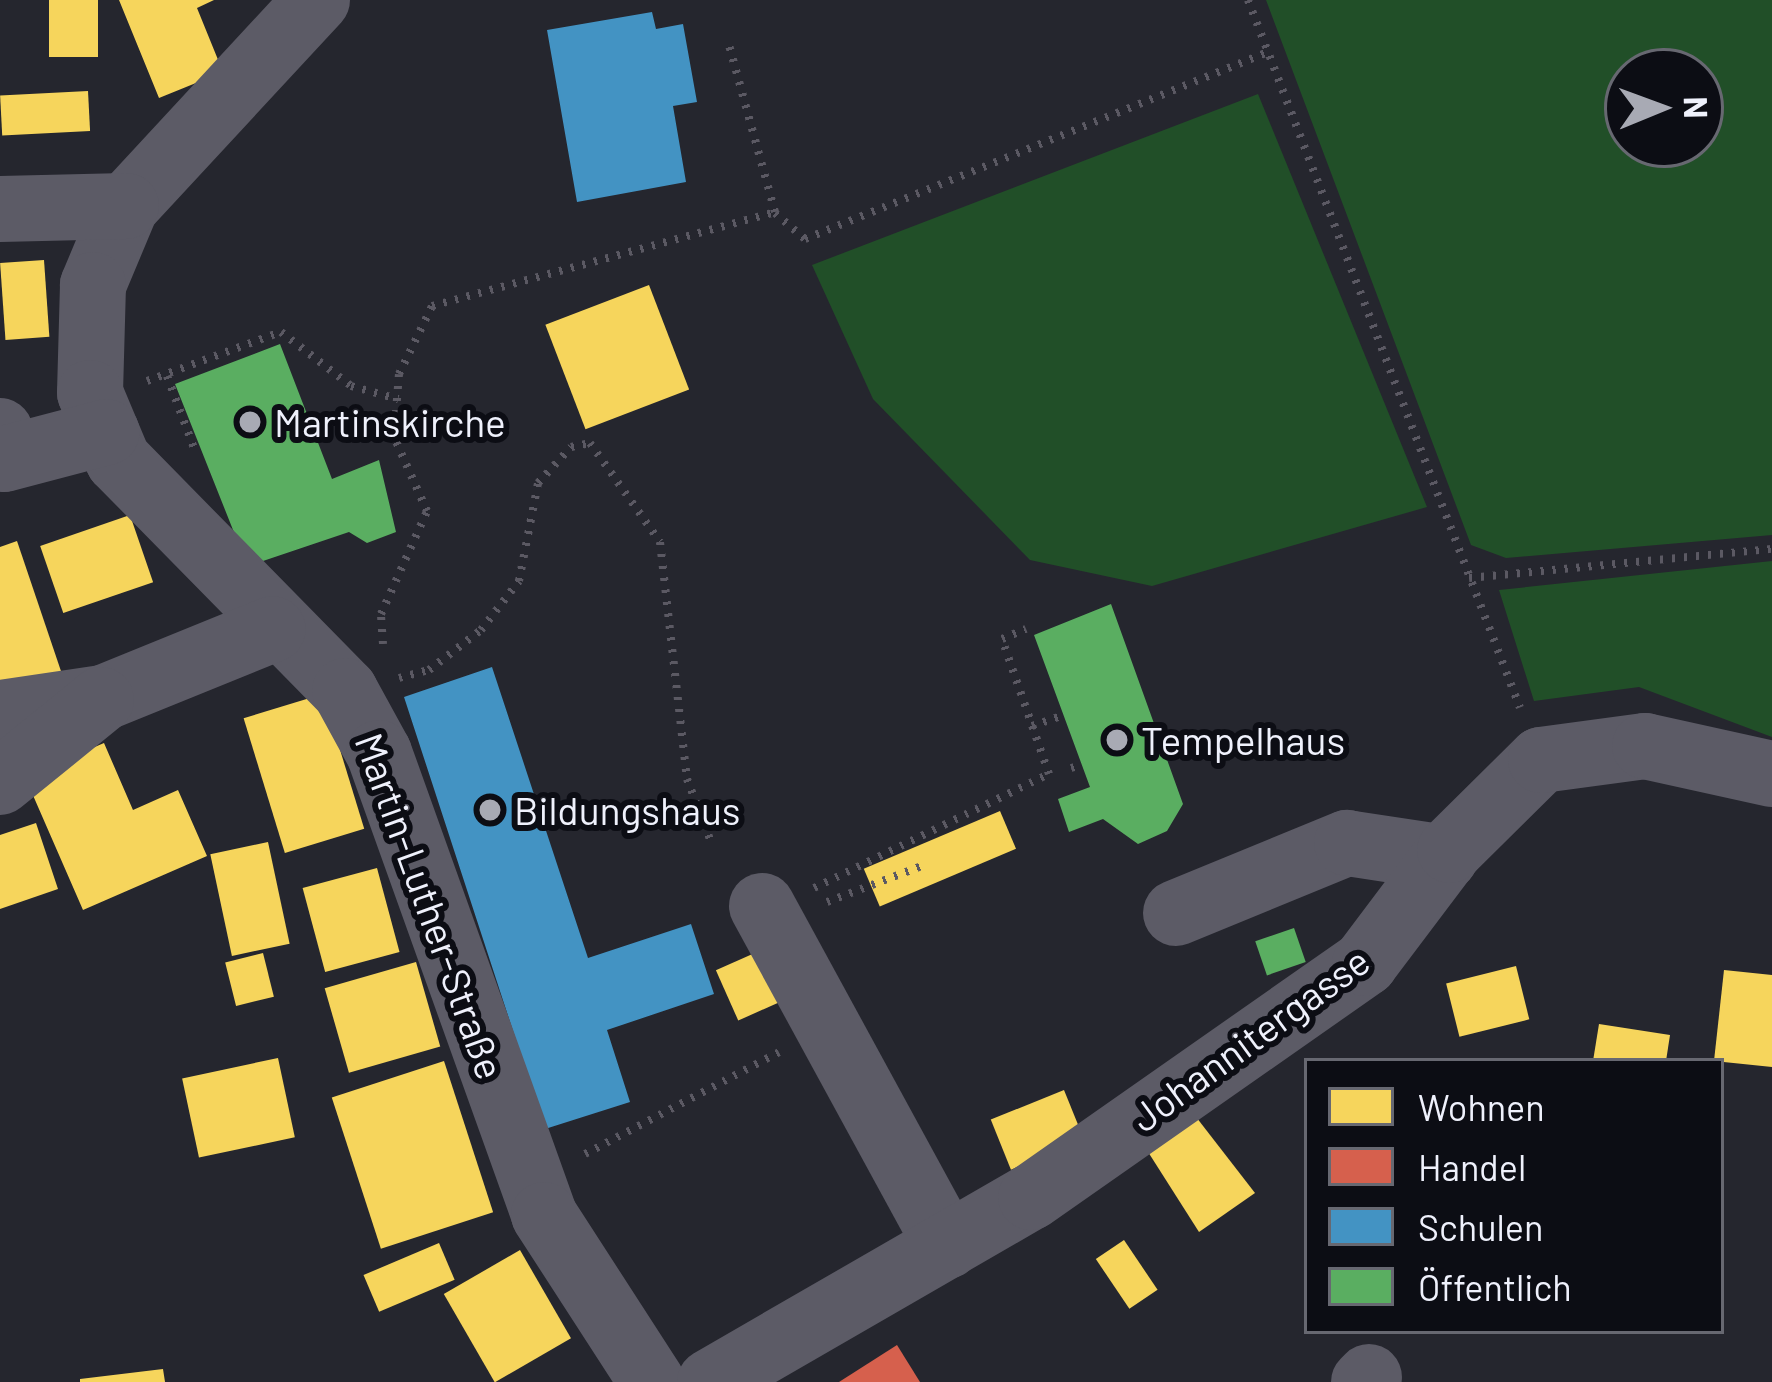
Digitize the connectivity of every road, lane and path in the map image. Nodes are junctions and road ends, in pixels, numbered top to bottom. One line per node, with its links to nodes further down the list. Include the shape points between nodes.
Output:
1 (317, 0): 5 (street)
2 (1248, 0): 4 (path)
3 (728, 40): 7 (path)
4 (1267, 52): 7 (path, via 806,239); 12 (path)
5 (126, 206): 6 (street); 9 (street, via 93,286)
6 (0, 209)
7 (775, 212): 8 (path, via 432,306)
8 (398, 398): 9 (path, via 351,386 281,332); 24 (path, via 394,437 427,511 381,614 386,681 430,670 481,630 519,581 538,483 571,447 590,443 660,542 687,779)
9 (98, 413): 10 (street, via 4,459); 13 (street, Martin-Luther-Straße, via 118,460)
10 (0, 431)
11 (1772, 549): 12 (path)
12 (1469, 578): 19 (path)
13 (273, 629): 15 (street); 30 (street, Martin-Luther-Straße, via 345,691 379,753)
14 (1026, 629): 18 (path, via 1002,638)
15 (104, 698): 16 (street); 23 (street)
16 (0, 713)
17 (1064, 715): 18 (path)
18 (1032, 726): 26 (path, via 1049,774 818,885 830,906)
19 (1540, 760): 22 (street, via 1645,746); 25 (street, Johannitergasse)
20 (1082, 765): 21 (path)
21 (1071, 768)
22 (1772, 774)
23 (0, 782)
24 (711, 842)
25 (1444, 858): 28 (street, via 1347,843); 31 (street, Johannitergasse, via 1365,963)
26 (922, 866)
27 (762, 906): 29 (street)
28 (1176, 913)
29 (828, 1026): 30 (path); 31 (street)
30 (532, 1184): 32 (street, Martin-Luther-Straße)
31 (947, 1246): 33 (street, Johannitergasse)
32 (652, 1382)
33 (710, 1382)

